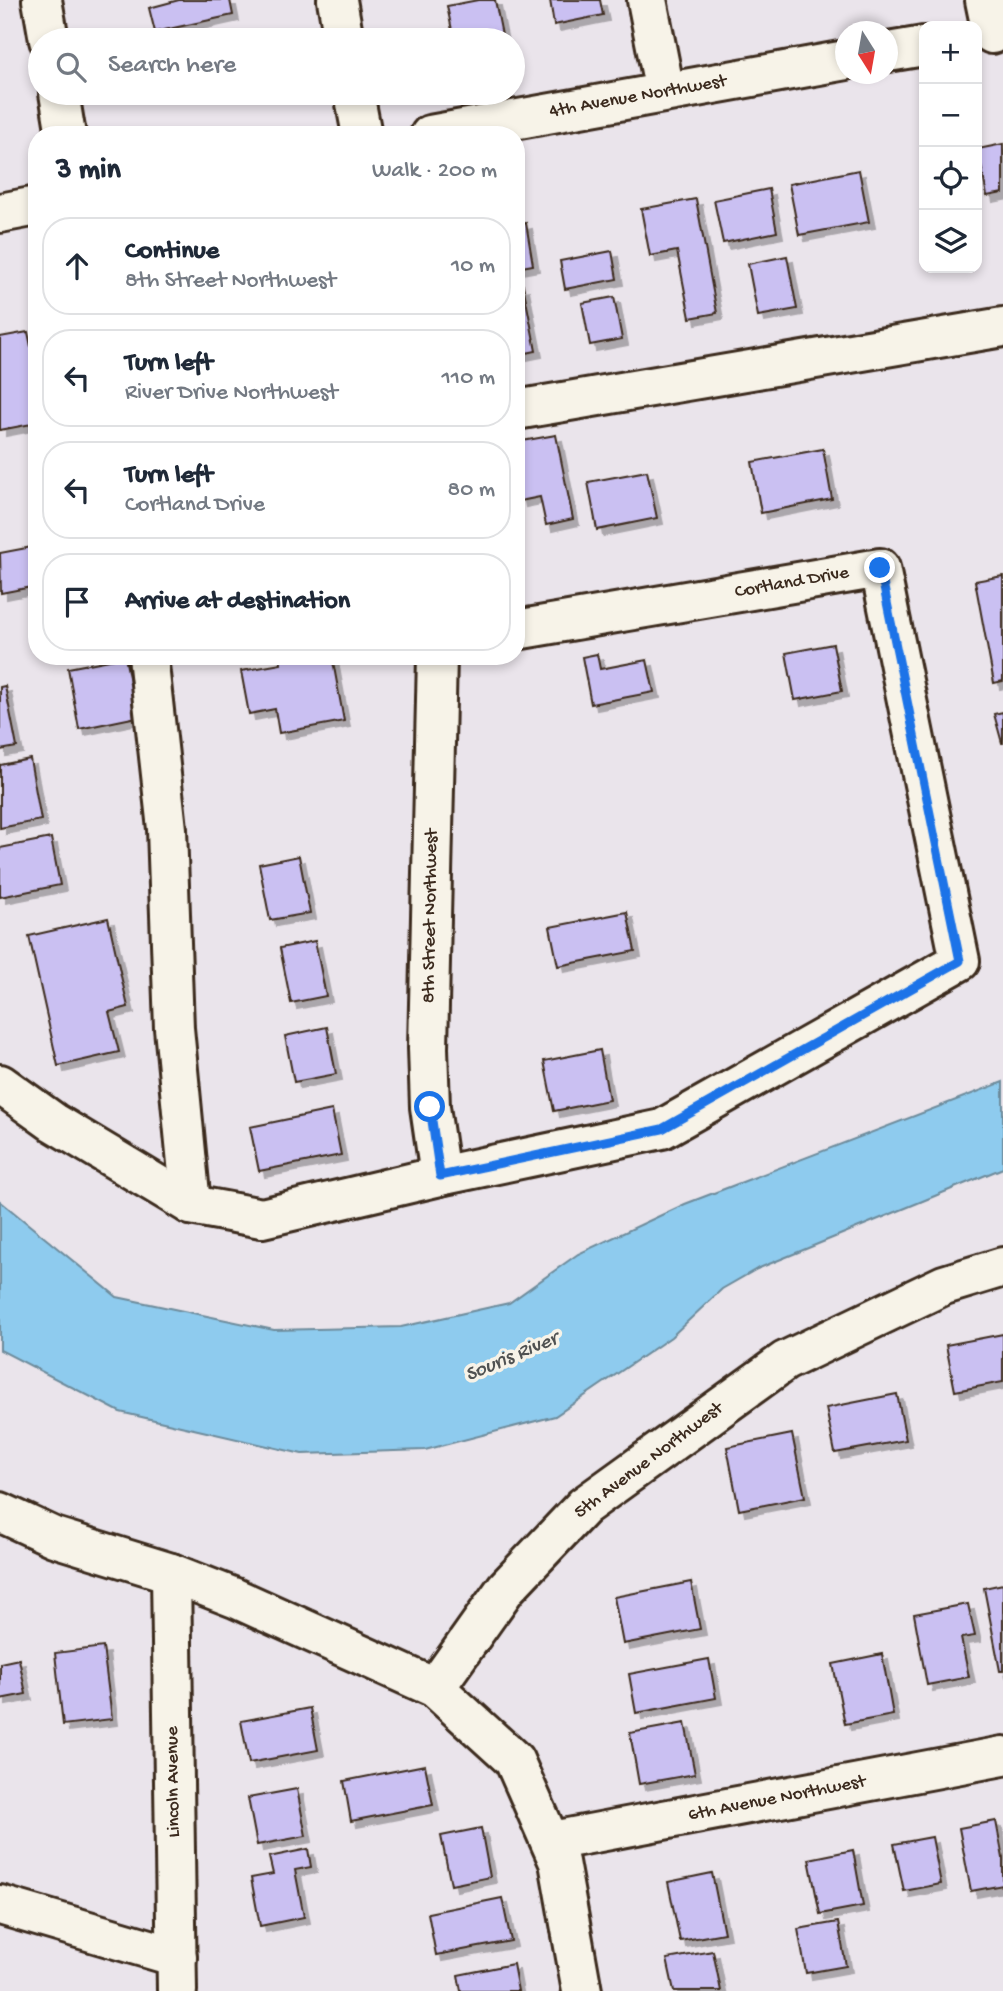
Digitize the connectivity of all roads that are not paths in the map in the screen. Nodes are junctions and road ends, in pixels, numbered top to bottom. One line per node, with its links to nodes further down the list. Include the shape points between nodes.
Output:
1 (42, 0): 4 (street)
2 (337, 0): 5 (street)
3 (647, 0): 9 (street)
4 (48, 28)
5 (342, 28)
6 (919, 47): 7 (street)
7 (898, 50)
8 (835, 62): 9 (street, 4th Avenue Northwest)
9 (665, 92): 14 (street, 4th Avenue Northwest)
10 (61, 105): 12 (street)
11 (356, 105): 13 (street)
12 (64, 126)
13 (360, 126)
14 (479, 126)
15 (28, 208): 16 (street)
16 (0, 213)
17 (1003, 327): 18 (street)
18 (525, 408)
19 (525, 627): 23 (street, Cortland Drive, via 880,568 960,961 662,1129)
20 (149, 665): 24 (street, via 167,829 174,1028)
21 (437, 665): 23 (street, 8th Street Northwest, via 428,1048 430,1107)
22 (0, 1084): 24 (street, via 53,1122)
23 (440, 1176): 24 (street, via 262,1219)
24 (191, 1205)
25 (1003, 1266): 28 (street, 5th Avenue Northwest, via 944,1285 785,1362 584,1506 506,1588)
26 (0, 1512): 27 (street, via 54,1537)
27 (171, 1573): 28 (street); 32 (street, Lincoln Avenue)
28 (435, 1688): 30 (street, via 514,1760)
29 (1003, 1756): 30 (street, 6th Avenue Northwest)
30 (552, 1841): 33 (street)
31 (0, 1905): 32 (street)
32 (177, 1974)
33 (582, 1991)

